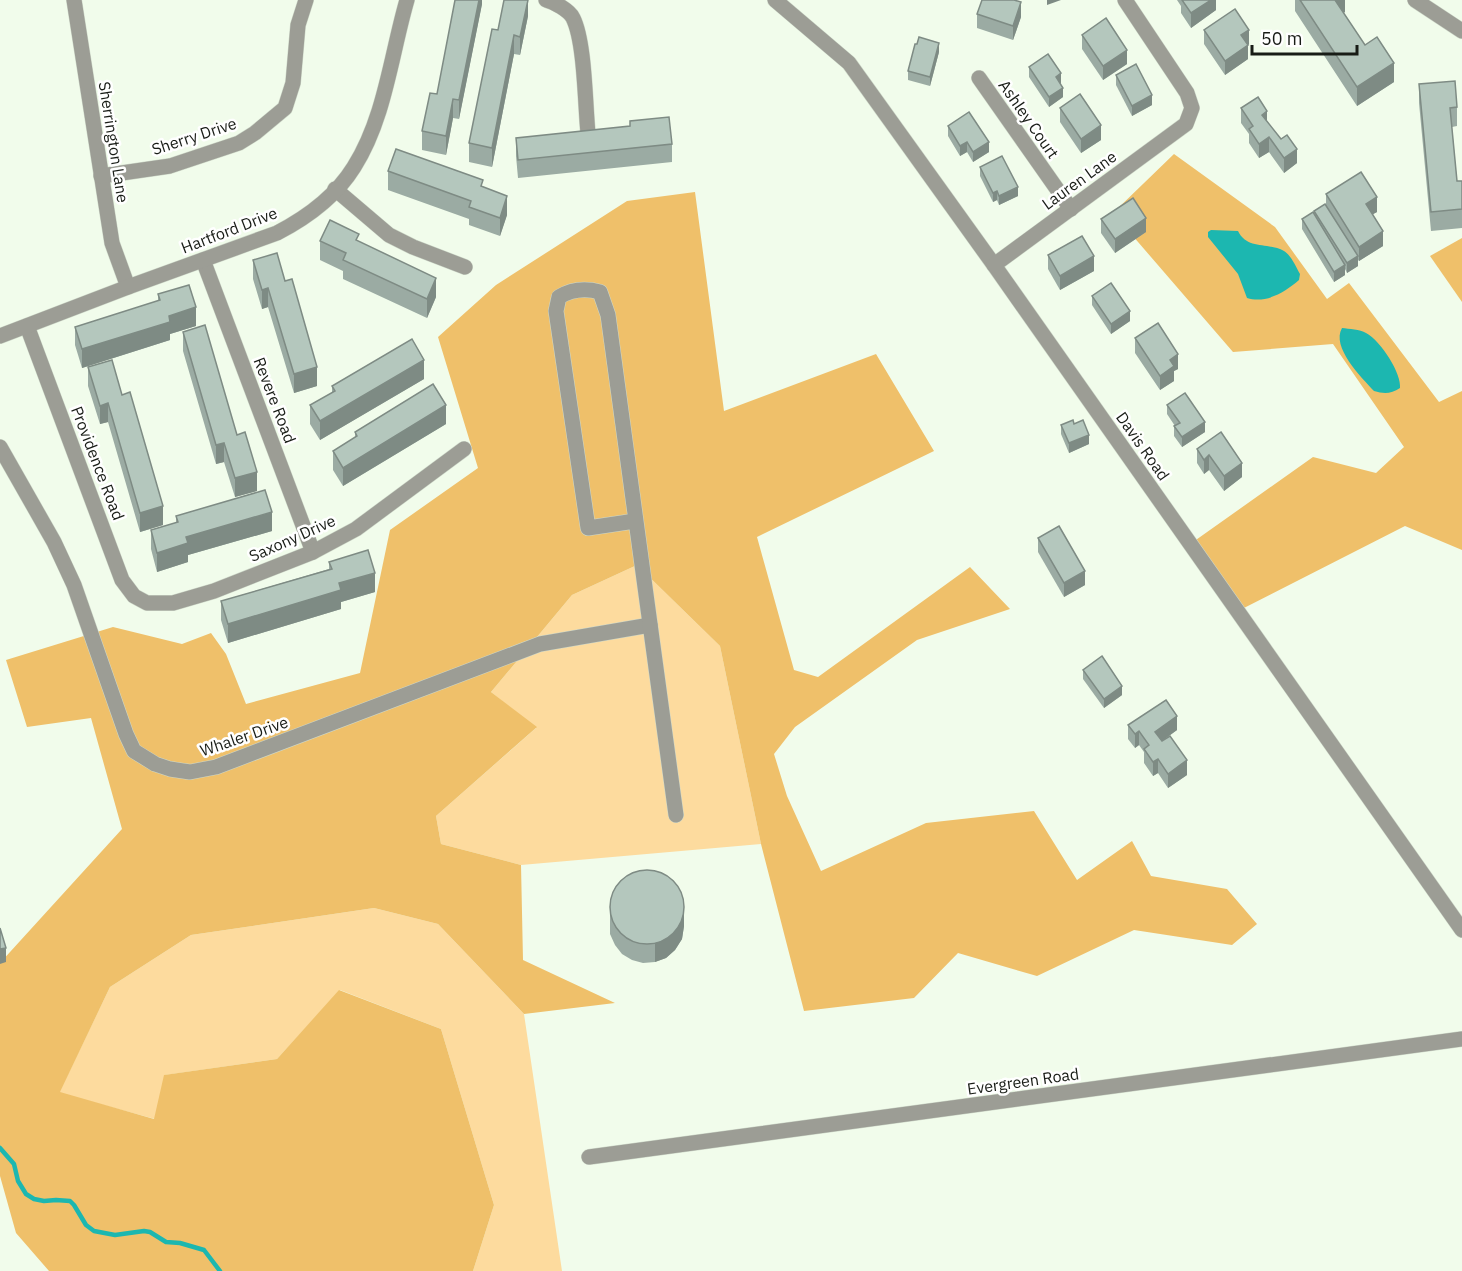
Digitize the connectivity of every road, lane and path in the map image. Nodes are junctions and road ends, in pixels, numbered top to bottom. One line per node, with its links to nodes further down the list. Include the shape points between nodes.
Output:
1 (74, 0): 11 (street, Sherrington Lane)
2 (306, 0): 11 (street, Sherry Drive, via 298,24 293,83 285,108 239,143 170,166)
3 (407, 0): 12 (street, Hartford Drive, via 370,135 353,169)
4 (546, 0): 10 (street, via 572,15 579,39)
5 (1125, 0): 13 (street, Lauren Lane, via 1187,93 1192,108 1186,124)
6 (1415, 0): 8 (street)
7 (778, 1): 15 (street, Davis Road, via 849,63)
8 (1462, 31)
9 (979, 78): 13 (street, Ashley Court)
10 (588, 133)
11 (100, 176): 17 (street, Sherrington Lane, via 112,243)
12 (335, 189): 14 (street, Hartford Drive, via 299,222); 16 (street, via 389,235)
13 (1071, 209): 15 (street, Lauren Lane)
14 (203, 260): 17 (street, Hartford Drive); 23 (street, Revere Road)
15 (994, 265): 27 (street, Davis Road)
16 (465, 267)
17 (128, 287): 18 (street, Hartford Drive)
18 (27, 326): 19 (street, Hartford Drive); 24 (street, Providence Road, via 122,580 134,596)
19 (0, 336)
20 (0, 447): 25 (street, Whaler Drive, via 74,585 134,751 170,769 190,772 216,767 540,644)
21 (464, 449): 23 (street, Saxony Drive, via 356,529)
22 (635, 521): 22 (street, via 608,315 600,292 569,291 559,297 556,311 588,528); 25 (street)
23 (314, 552): 24 (street, Saxony Drive, via 214,591 173,603)
24 (147, 603)
25 (650, 625): 26 (street)
26 (676, 815)
27 (1462, 930)
28 (1462, 1039): 29 (street, Evergreen Road)
29 (589, 1157)

